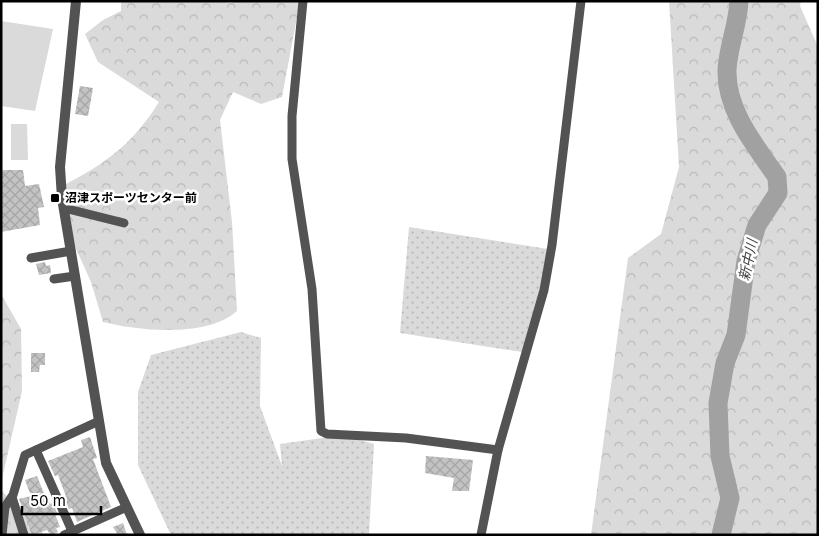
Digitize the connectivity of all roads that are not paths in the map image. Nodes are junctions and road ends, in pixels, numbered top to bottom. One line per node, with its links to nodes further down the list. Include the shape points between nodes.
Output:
1 (76, 1): 4 (street, via 60,167)
2 (303, 1): 12 (street, via 292,116 292,159 312,289 320,431)
3 (581, 1): 12 (street, via 544,290)
4 (64, 208): 5 (street); 6 (street)
5 (124, 223)
6 (71, 251): 7 (street); 8 (street)
7 (32, 258)
8 (75, 276): 9 (street); 10 (street)
9 (54, 279)
10 (99, 421): 11 (street); 14 (street, via 106,462)
11 (36, 450): 13 (street, via 25,455); 15 (street)
12 (498, 450): 19 (street)
13 (12, 498): 16 (street, via 5,507); 17 (street)
14 (127, 507): 15 (street); 18 (street)
15 (68, 533)
16 (2, 535)
17 (24, 535)
18 (140, 535)
19 (481, 535)

